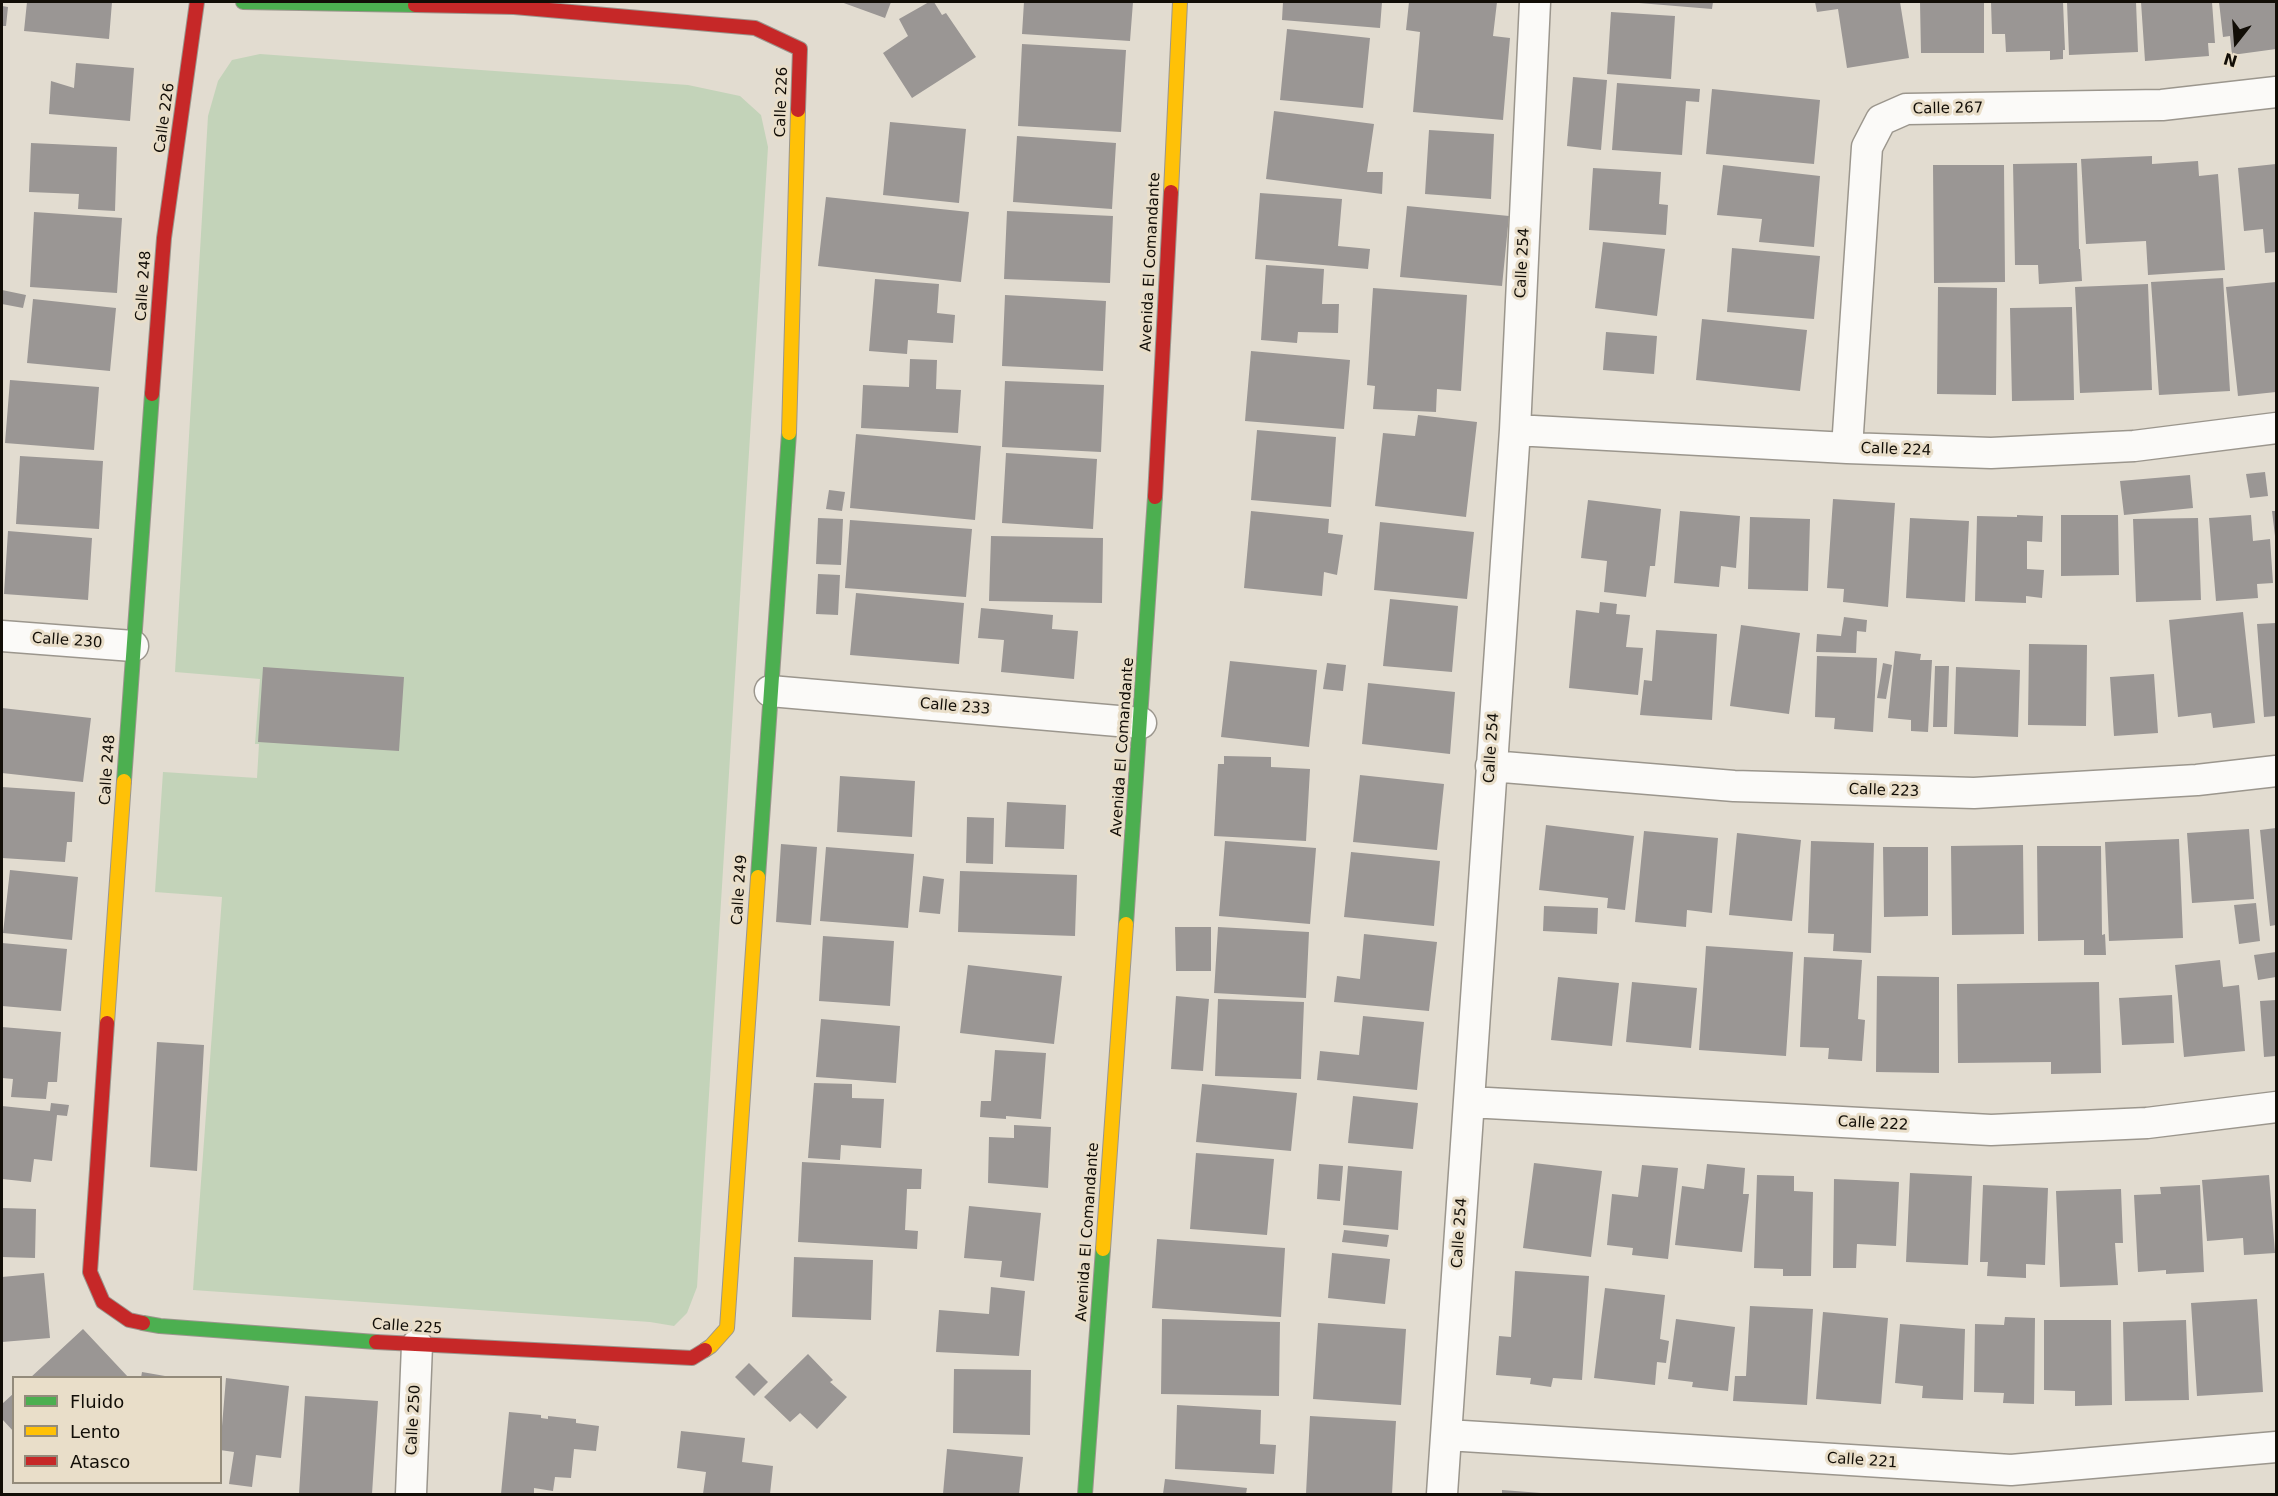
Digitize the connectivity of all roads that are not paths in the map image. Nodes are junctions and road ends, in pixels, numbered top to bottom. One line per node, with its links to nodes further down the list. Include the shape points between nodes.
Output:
1 (197, 2): 7 (street, Calle 226)
2 (243, 2): 5 (street, Calle 226)
3 (1180, 2): 15 (street, Avenida El Comandante)
4 (1535, 2): 9 (street, Calle 254)
5 (514, 4): 10 (street, Calle 226, via 755,28 800,49)
6 (2277, 92): 11 (street, Calle 267, via 2162,105 1906,109 1881,120 1867,147)
7 (164, 238): 13 (street, Calle 248)
8 (2277, 428): 11 (street, Calle 224, via 2134,446 1990,453)
9 (1515, 430): 11 (street, Calle 224); 16 (street, Calle 254)
10 (789, 431): 14 (street, Calle 249)
11 (1847, 448)
12 (2, 636): 13 (street, Calle 230)
13 (133, 646): 20 (street, Calle 248, via 90,1272)
14 (770, 691): 15 (street, Calle 233); 22 (street, Calle 249, via 727,1328)
15 (1141, 723): 26 (street, Avenida El Comandante)
16 (1491, 765): 17 (street, Calle 223, via 1734,786 1974,794); 18 (street, Calle 254)
17 (2277, 771)
18 (1469, 1102): 19 (street, Calle 222, via 1991,1130 2147,1123); 23 (street, Calle 254)
19 (2277, 1107)
20 (103, 1302): 21 (street, Calle 225, via 129,1320 160,1326)
21 (417, 1345): 22 (street, Calle 225, via 692,1358); 25 (street, Calle 250)
22 (711, 1346)
23 (1447, 1435): 24 (street, Calle 221, via 2011,1470); 27 (street, Calle 254)
24 (2277, 1447)
25 (411, 1494)
26 (1085, 1494)
27 (1442, 1494)

